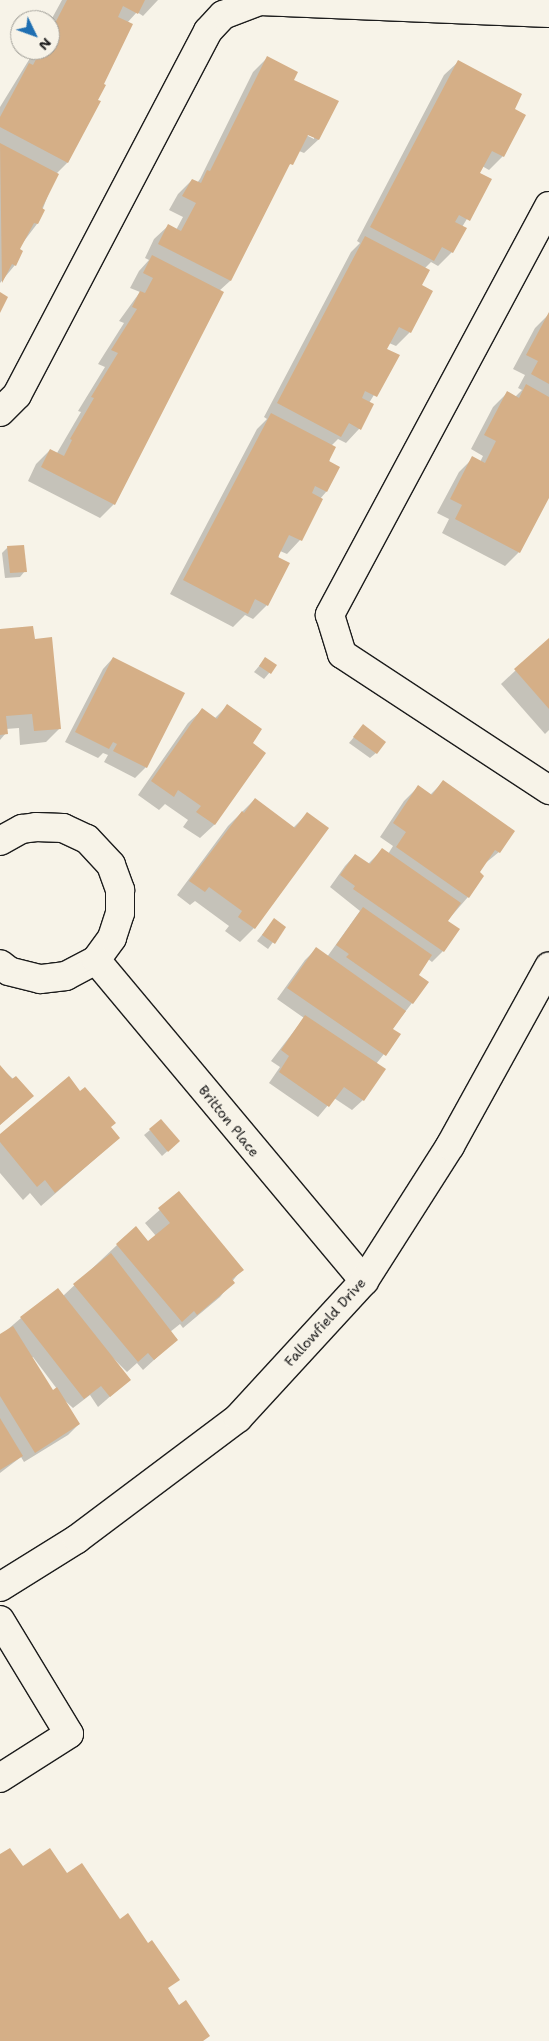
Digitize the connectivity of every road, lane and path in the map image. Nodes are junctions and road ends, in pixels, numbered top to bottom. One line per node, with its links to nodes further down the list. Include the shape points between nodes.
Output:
1 (549, 13): 3 (street, via 260,1 223,15 208,31 17,395)
2 (549, 206): 4 (street, via 330,615 342,654)
3 (0, 412)
4 (549, 790)
5 (0, 841): 6 (street, via 22,829 63,828 87,839 111,865 120,890 120,913 112,938)
6 (96, 960): 7 (street, via 66,976 40,979 9,971); 9 (street, Britton Place)
7 (0, 964)
8 (549, 966): 9 (street, Fallowfield Drive, via 450,1146)
9 (364, 1281): 10 (street, Fallowfield Drive, via 238,1418 77,1539)
10 (0, 1586)
11 (0, 1620): 12 (street, via 69,1734)
12 (0, 1778)

